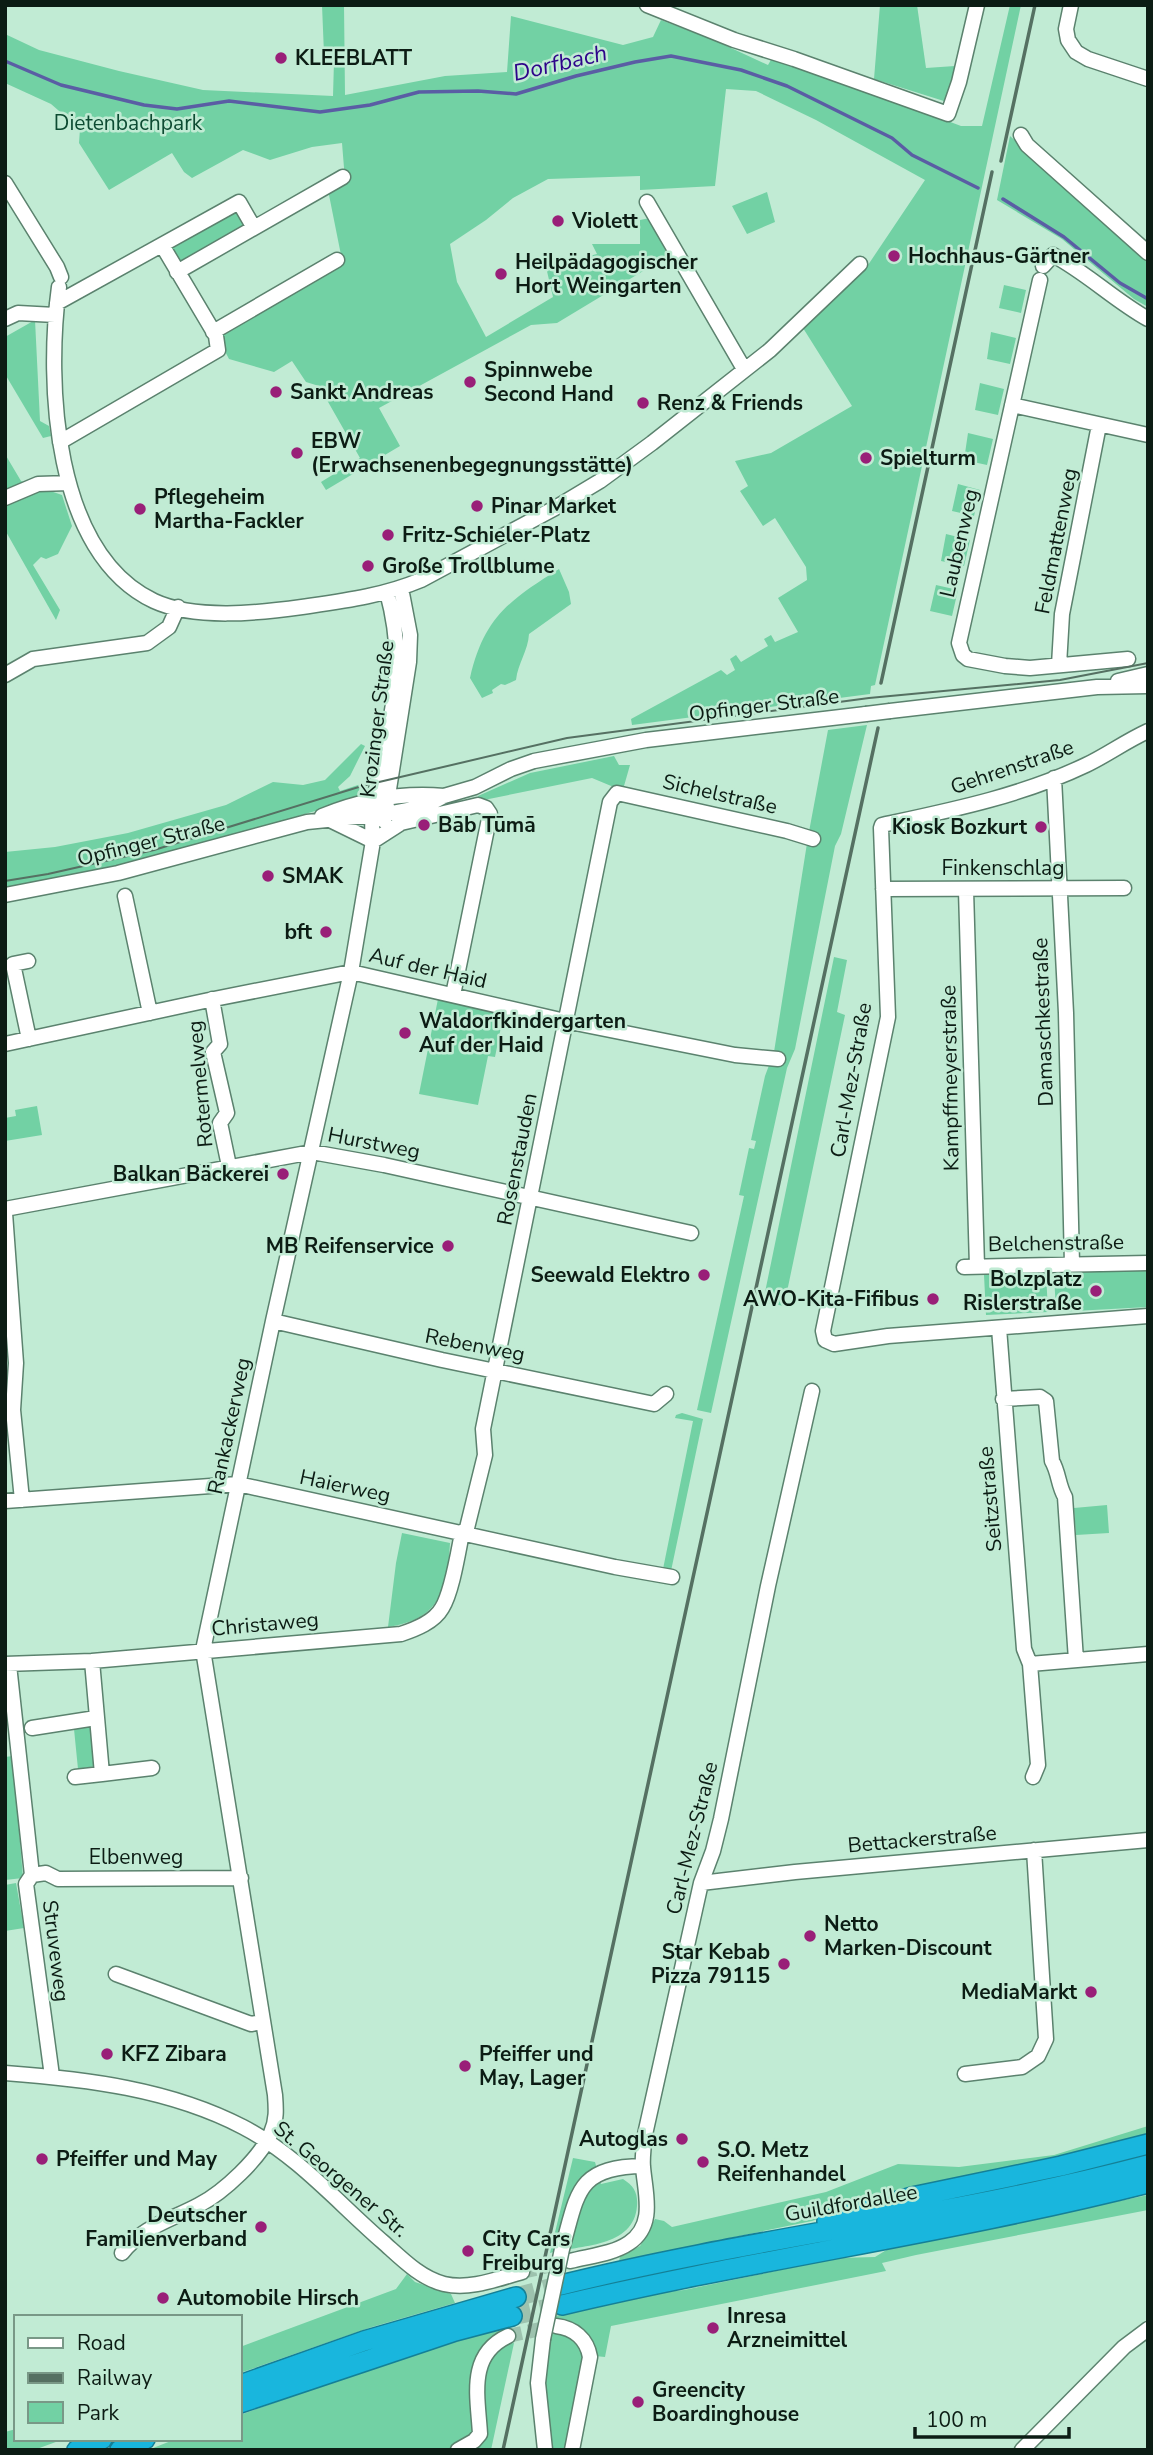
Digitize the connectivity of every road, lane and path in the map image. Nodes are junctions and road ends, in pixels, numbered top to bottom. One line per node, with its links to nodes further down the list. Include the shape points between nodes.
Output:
1 (647, 5): 2 (street, via 948,114)
2 (977, 5)
3 (1071, 5): 4 (street, via 1066,29 1076,52)
4 (1148, 79)
5 (1021, 135): 11 (street)
6 (343, 177): 9 (street)
7 (5, 183): 15 (street, via 57,267)
8 (648, 202): 19 (street)
9 (254, 228): 10 (street, via 239,202); 14 (street)
10 (162, 245): 14 (street); 15 (street)
11 (1148, 253)
12 (337, 260): 18 (street)
13 (860, 264): 19 (street)
14 (177, 272): 18 (street)
15 (56, 309): 16 (street); 23 (street, via 53,373)
16 (5, 319)
17 (1148, 319): 20 (street, Laubenweg, via 1053,255 1041,273)
18 (213, 332): 23 (street, via 218,350)
19 (744, 369): 26 (street, via 600,481 421,580)
20 (1012, 405): 21 (street); 29 (street, Laubenweg, via 959,643 968,659 1030,668)
21 (1100, 425): 22 (street); 29 (street, Feldmattenweg, via 1062,614)
22 (1148, 435)
23 (60, 442): 24 (street)
24 (69, 483): 25 (street, via 38,484); 27 (street, via 84,524 106,560 130,585 155,601)
25 (5, 498)
26 (394, 590): 27 (street, via 280,610 203,612); 38 (street, Krozinger Straße, via 410,635); 39 (street, Krozinger Straße, via 398,660)
27 (178, 607): 31 (street, via 169,626 147,643 33,659)
28 (1128, 659): 29 (street)
29 (1059, 665)
30 (1148, 674): 33 (street, Opfinger Straße)
31 (5, 675)
32 (1148, 686): 33 (street, Opfinger Straße)
33 (1097, 687): 37 (street, Opfinger Straße, bridge, via 595,749 522,764 475,788)
34 (1148, 731): 35 (street, Gehrenstraße)
35 (1054, 778): 42 (street, Gehrenstraße, via 981,804); 47 (street, Damaschkestraße)
36 (617, 793): 43 (street, Sichelstraße); 56 (street, Rosenstauden, via 610,802)
37 (444, 796): 38 (street, Opfinger Straße, via 413,793); 39 (street, Opfinger Straße, via 429,804)
38 (388, 797): 39 (street, Krozinger Straße)
39 (377, 810): 40 (street, Opfinger Straße); 41 (street, Opfinger Straße, via 341,808); 44 (street, Rankackerweg)
40 (328, 820): 41 (street, Opfinger Straße); 44 (street)
41 (307, 822): 49 (street, Opfinger Straße, via 118,873)
42 (883, 825): 46 (street, Carl-Mez-Straße)
43 (813, 839)
44 (373, 841): 52 (street, Rankackerweg); 53 (street, via 401,823 481,805 490,814)
45 (1124, 888): 47 (street, Finkenschlag)
46 (883, 889): 48 (street, Finkenschlag); 70 (street, Carl-Mez-Straße, via 888,1017 823,1331 825,1340 834,1344)
47 (1059, 889): 48 (street, Finkenschlag); 66 (street, Damaschkestraße)
48 (966, 890): 67 (street, Kampffmeyerstraße)
49 (5, 895)
50 (125, 896): 55 (street)
51 (28, 961): 57 (street, via 13,964)
52 (351, 972): 53 (street, Auf der Haid); 54 (street, Auf der Haid); 60 (street, Rankackerweg)
53 (453, 995): 56 (street, Auf der Haid)
54 (212, 999): 55 (street, Auf der Haid); 61 (street, Rotermelweg, via 220,1044 214,1052 227,1113 220,1123)
55 (150, 1013): 57 (street, Auf der Haid)
56 (565, 1021): 59 (street, Auf der Haid, via 735,1055); 62 (street, Rosenstauden)
57 (29, 1039): 58 (street, Auf der Haid)
58 (5, 1044)
59 (778, 1059)
60 (312, 1152): 61 (street, Hurstweg); 62 (street, Hurstweg); 69 (street, Rankackerweg)
61 (229, 1166): 63 (street, Hurstweg)
62 (531, 1197): 64 (street, Hurstweg); 71 (street, Rosenstauden)
63 (5, 1211): 76 (street, via 16,1363 13,1410)
64 (691, 1233)
65 (1148, 1263): 66 (street, Belchenstraße)
66 (1072, 1264): 67 (street, Belchenstraße)
67 (970, 1266)
68 (1148, 1316): 70 (street)
69 (273, 1321): 71 (street, Rebenweg); 75 (street, Rankackerweg)
70 (999, 1328): 74 (street, Seitzstraße)
71 (496, 1370): 73 (street, Rebenweg, via 654,1404); 78 (street, Rosenstauden, via 483,1429 485,1455)
72 (813, 1391): 96 (street, Carl-Mez-Straße, via 721,1819)
73 (666, 1394)
74 (1003, 1399): 82 (street, via 1040,1397 1046,1401 1052,1461 1065,1497); 84 (street, Seitzstraße, via 1024,1649)
75 (238, 1484): 76 (street, Haierweg); 78 (street, Haierweg); 80 (street, Rankackerweg)
76 (22, 1500): 77 (street, Haierweg)
77 (5, 1501)
78 (462, 1533): 79 (street, Haierweg); 80 (street, Christaweg, via 442,1609 413,1630)
79 (672, 1577)
80 (203, 1650): 83 (street, Christaweg); 95 (street, Rankackerweg)
81 (1148, 1654): 82 (street)
82 (1076, 1660): 84 (street)
83 (92, 1661): 85 (street, Christaweg); 86 (street)
84 (1030, 1664): 91 (street, Seitzstraße, via 1038,1765)
85 (7, 1665): 94 (street, Struveweg)
86 (96, 1718): 87 (street); 89 (street)
87 (32, 1728)
88 (152, 1768): 89 (street)
89 (102, 1774): 90 (street)
90 (75, 1777)
91 (1033, 1777)
92 (1148, 1840): 93 (street, Bettackerstraße)
93 (1034, 1850): 96 (street, Bettackerstraße); 100 (street, via 1046,2039 1038,2056 1022,2067)
94 (32, 1875): 95 (street, Elbenweg, via 46,1873 58,1879); 101 (street, Struveweg, via 26,1884)
95 (241, 1878): 98 (street, Rankackerweg)
96 (701, 1883): 105 (street, Carl-Mez-Straße, via 644,2139)
97 (116, 1974): 98 (street, via 251,2024)
98 (263, 2022): 102 (street, Rankackerweg, via 276,2116)
99 (5, 2073): 101 (street, St. Georgener Str.)
100 (965, 2074)
101 (52, 2076): 102 (street, St. Georgener Str., via 165,2098 214,2114)
102 (266, 2140): 108 (street, via 223,2189 133,2238); 110 (street, St. Georgener Str., via 412,2268 433,2281 475,2285)
103 (1148, 2144): 107 (highway, via 888,2203)
104 (1148, 2165): 107 (highway, Guildfordallee, via 1031,2193)
105 (643, 2166): 109 (street, via 600,2171 582,2188); 109 (street, via 647,2213 637,2236 615,2249)
106 (1148, 2183): 107 (highway, Guildfordallee, via 966,2224 562,2295 628,2269)
107 (773, 2240)
108 (122, 2253)
109 (566, 2255): 123 (street, bridge, via 543,2339 538,2383)
110 (522, 2272)
111 (1148, 2322): 115 (street)
112 (556, 2326): 124 (street, via 580,2336 590,2357)
113 (1148, 2329): 115 (street)
114 (509, 2336): 122 (street, via 493,2344 481,2363 477,2377 480,2434)
115 (1134, 2338): 125 (street)
116 (242, 2384): 117 (highway, via 364,2341 514,2306 455,2331)
117 (242, 2402)
118 (97, 2441): 120 (highway)
119 (140, 2441): 121 (highway)
120 (76, 2449)
121 (120, 2450)
122 (458, 2450)
123 (545, 2450)
124 (572, 2450)
125 (1022, 2450)

